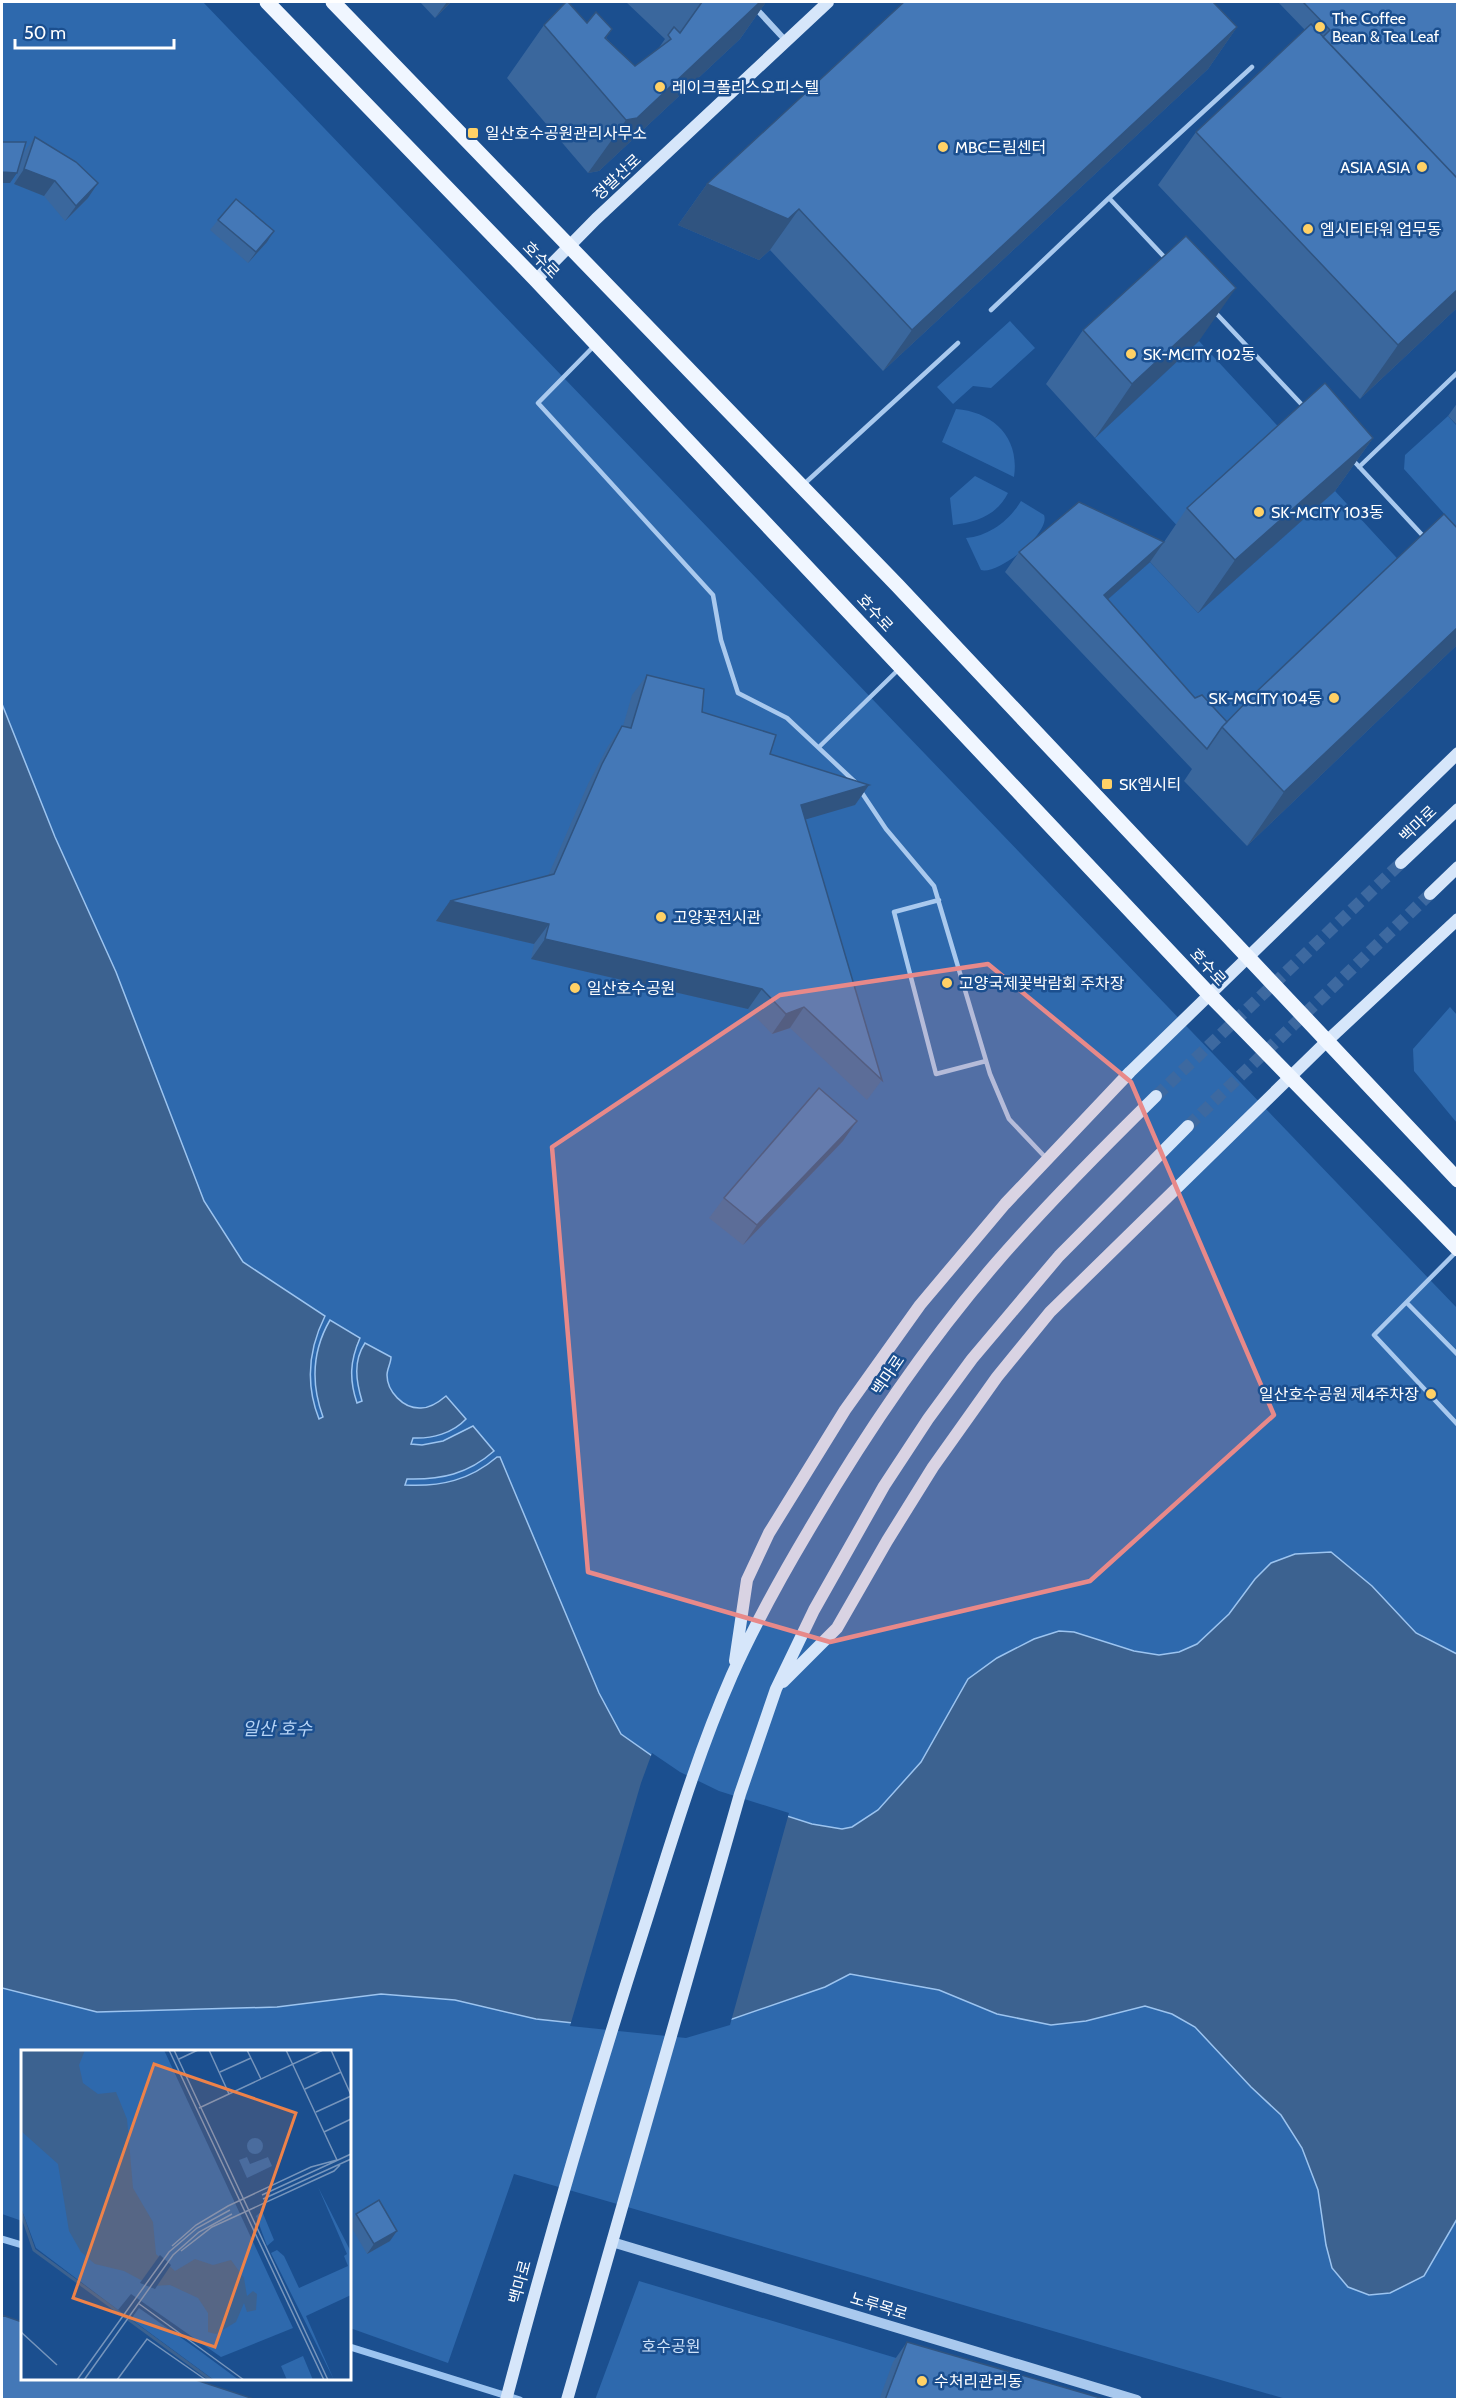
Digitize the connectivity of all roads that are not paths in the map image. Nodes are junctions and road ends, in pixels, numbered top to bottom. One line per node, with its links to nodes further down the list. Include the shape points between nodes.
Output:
1 (267, 2): 10 (main road, 호수로)
2 (333, 2): 8 (main road, 호수로)
3 (750, 2): 5 (street)
4 (828, 2): 5 (main road, 정발산로)
5 (787, 41): 8 (main road, 정발산로)
6 (1252, 67): 7 (lane)
7 (1109, 198): 9 (lane); 12 (lane)
8 (571, 245): 10 (main road, 정발산로); 19 (main road, 호수로)
9 (1173, 267)
10 (536, 280): 14 (main road, 호수로)
11 (1206, 302): 16 (lane)
12 (991, 310)
13 (958, 343): 19 (lane)
14 (596, 344): 21 (main road, 호수로); 22 (lane, via 538,403 713,595 721,640 738,693 787,718)
15 (1458, 372): 18 (lane)
16 (1311, 415)
17 (1343, 449): 18 (lane)
18 (1359, 467): 20 (lane)
19 (801, 487): 30 (main road, 호수로)
20 (1427, 540)
21 (901, 667): 22 (lane); 31 (main road, 호수로)
22 (819, 747): 28 (lane, via 854,781 886,829 934,886)
23 (1458, 753): 30 (main road)
24 (1458, 809): 25 (main road, 백마로)
25 (1401, 863)
26 (1458, 867): 27 (main road)
27 (1430, 894)
28 (939, 900): 33 (lane); 33 (lane, via 894,912 936,1074)
29 (1458, 919): 32 (main road)
30 (1248, 956): 31 (main road); 32 (main road, 호수로)
31 (1209, 994): 34 (main road, 호수로); 37 (main road)
32 (1327, 1041): 34 (main road); 38 (main road, 호수로)
33 (986, 1061): 37 (lane, via 1009,1119)
34 (1290, 1078): 39 (main road, 호수로); 44 (main road, via 1083,1278 1030,1335 933,1467 837,1628)
35 (1156, 1096): 43 (main road, 백마로, via 1050,1202 921,1357 825,1503)
36 (1188, 1126): 44 (main road, via 1059,1256 953,1384 861,1525)
37 (1048, 1159): 43 (main road, via 972,1242 906,1323 792,1494 747,1580)
38 (1458, 1180)
39 (1458, 1250): 40 (lane)
40 (1407, 1303): 41 (lane); 42 (lane, via 1374,1335)
41 (1458, 1355)
42 (1458, 1425)
43 (733, 1674): 46 (main road, 백마로, via 687,1793 567,2174)
44 (776, 1689): 45 (main road, via 687,1975)
45 (612, 2242): 47 (main road); 48 (street, 노루목로)
46 (506, 2400)
47 (567, 2400)
48 (1137, 2400)

